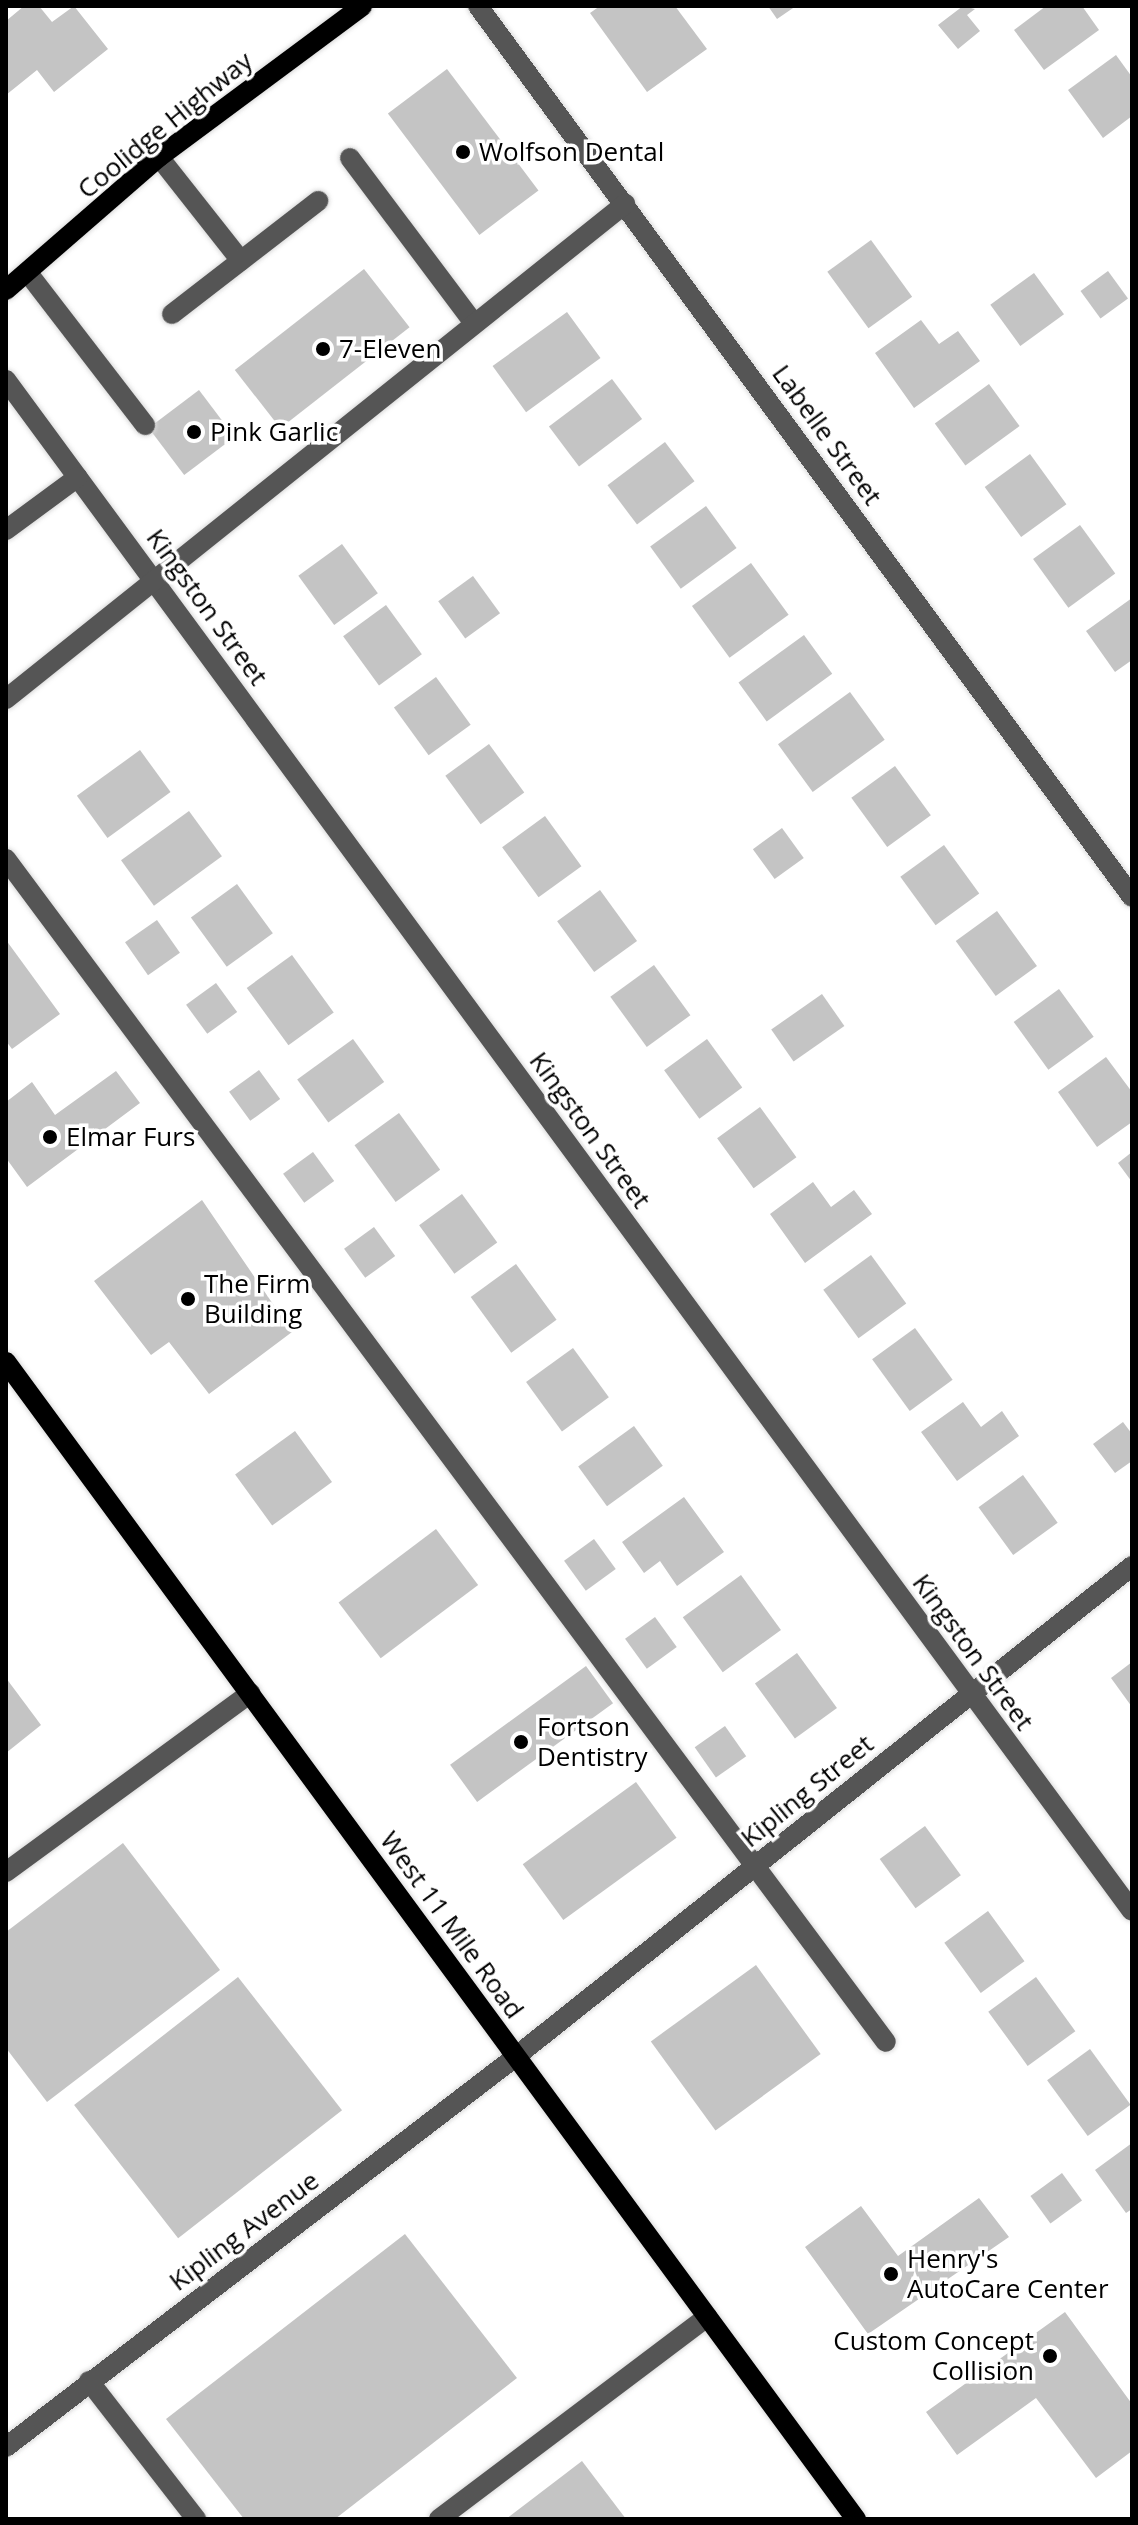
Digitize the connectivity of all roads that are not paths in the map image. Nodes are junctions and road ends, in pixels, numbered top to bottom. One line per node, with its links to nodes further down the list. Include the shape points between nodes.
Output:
1 (362, 6): 3 (main road, Coolidge Highway)
2 (478, 6): 6 (street, Labelle Street)
3 (159, 157): 7 (street); 8 (main road, Coolidge Highway)
4 (350, 158): 11 (street)
5 (318, 201): 7 (street)
6 (625, 204): 11 (street); 19 (street, Labelle Street)
7 (241, 261): 10 (street)
8 (28, 273): 9 (main road, Coolidge Highway); 13 (street)
9 (6, 290)
10 (172, 314)
11 (473, 322): 16 (street)
12 (6, 380): 14 (street, Kingston Street)
13 (145, 425)
14 (78, 477): 15 (street); 16 (street, Kingston Street)
15 (6, 530)
16 (155, 580): 17 (street); 23 (street, Kingston Street)
17 (6, 699)
18 (6, 859): 24 (street)
19 (1132, 897)
20 (6, 1362): 22 (main road, West 11 Mile Road)
21 (1132, 1566): 23 (street, Kipling Street)
22 (251, 1693): 25 (street); 28 (main road, West 11 Mile Road)
23 (972, 1694): 24 (street, Kipling Street); 26 (street, Kingston Street)
24 (755, 1866): 27 (street); 28 (street, Kipling Street)
25 (6, 1872)
26 (1132, 1911)
27 (886, 2042)
28 (514, 2058): 29 (main road, West 11 Mile Road); 30 (street, Kipling Avenue)
29 (707, 2317): 33 (street); 34 (main road, West 11 Mile Road)
30 (89, 2381): 31 (street, Kipling Avenue); 32 (street)
31 (6, 2447)
32 (196, 2519)
33 (439, 2519)
34 (856, 2519)

